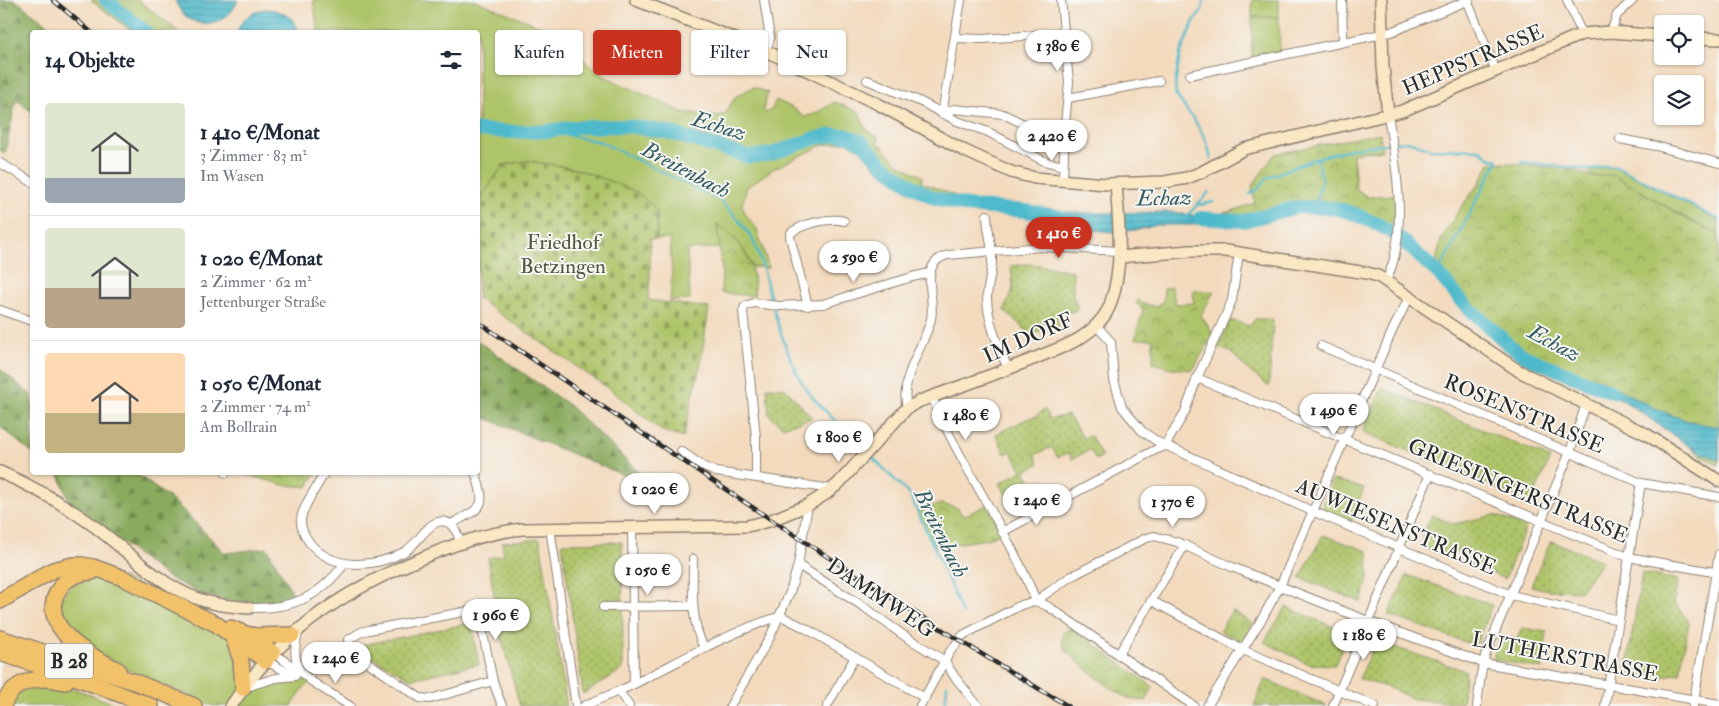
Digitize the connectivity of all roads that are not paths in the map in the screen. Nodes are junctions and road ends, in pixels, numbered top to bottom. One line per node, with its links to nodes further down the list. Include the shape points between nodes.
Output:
1 (636, 0): 10 (street, HEPPSTRASSE)
2 (764, 0): 20 (street, via 770,38)
3 (961, 0): 16 (street)
4 (1061, 0): 26 (street, via 1069,74)
5 (1342, 0): 19 (street)
6 (1381, 0): 12 (street)
7 (1468, 0): 12 (street); 22 (street)
8 (1567, 0): 13 (street)
9 (1633, 0): 11 (street, via 1615,19)
10 (712, 30)
11 (1611, 32): 13 (street, HEPPSTRASSE); 15 (street, HEPPSTRASSE)
12 (1382, 34): 19 (street); 28 (street)
13 (1582, 34): 22 (street, HEPPSTRASSE)
14 (1037, 35): 16 (street)
15 (1654, 35)
16 (955, 38): 27 (street)
17 (1704, 38): 18 (street)
18 (1719, 39)
19 (1343, 42): 23 (street)
20 (768, 44)
21 (768, 52): 35 (street, HEPPSTRASSE, via 1005,169 1029,177)
22 (1496, 71): 28 (street, HEPPSTRASSE)
23 (1190, 75)
24 (867, 80): 27 (street, via 913,98)
25 (1159, 81): 26 (street)
26 (1068, 98): 30 (street)
27 (942, 114): 30 (street, via 954,109 1003,114); 33 (street, via 988,132 1038,158)
28 (1388, 115): 36 (street, HEPPSTRASSE, via 1244,149 1187,178); 43 (street, via 1399,194 1399,220 1391,270)
29 (1620, 139): 32 (street)
30 (1064, 143): 33 (street)
31 (0, 163): 34 (street)
32 (1719, 163)
33 (1063, 166): 35 (street)
34 (30, 181)
35 (1062, 181): 36 (street, HEPPSTRASSE)
36 (1116, 184): 41 (street, IM DORF)
37 (987, 215): 39 (street)
38 (844, 221): 45 (street, via 830,219 791,233)
39 (992, 250): 41 (street, via 1041,247); 42 (street, via 942,256 933,264); 51 (street, via 988,304)
40 (1239, 253): 41 (street); 43 (street, via 1367,273); 52 (street, via 1232,300)
41 (1119, 254): 48 (street, IM DORF, via 1110,305)
42 (930, 273): 45 (street); 55 (street, via 932,315 906,387)
43 (1386, 281): 44 (street)
44 (1410, 296): 50 (street); 54 (street, via 1519,371)
45 (808, 306): 64 (street, via 754,303 745,306 743,311 756,437)
46 (0, 310): 47 (street)
47 (30, 320)
48 (1096, 325): 51 (street, IM DORF, via 1070,344); 57 (street, AUWIESENSTRASSE, via 1111,342 1114,380 1122,407 1142,430)
49 (1321, 346): 50 (street, ROSENSTRASSE)
50 (1376, 368): 56 (street); 59 (street, ROSENSTRASSE)
51 (1008, 369): 53 (street, IM DORF)
52 (1197, 378): 56 (street, GRIESINGERSTRASSE); 57 (street, via 1185,412)
53 (932, 397): 55 (street, IM DORF); 75 (street)
54 (1586, 404): 59 (street); 65 (street, via 1646,434)
55 (907, 408): 67 (street, IM DORF)
56 (1345, 438): 61 (street, GRIESINGERSTRASSE); 70 (street)
57 (1165, 446): 70 (street, AUWIESENSTRASSE); 75 (street)
58 (681, 451): 64 (street, via 711,471)
59 (1570, 452): 66 (street, ROSENSTRASSE); 71 (street)
60 (0, 472): 94 (street, via 73,512 177,589 208,602)
61 (1430, 474): 71 (street, GRIESINGERSTRASSE); 78 (street)
62 (323, 475): 82 (street, via 302,514 301,524 315,547)
63 (476, 475): 72 (street, via 482,494 480,505 476,512)
64 (756, 477): 67 (street)
65 (1719, 481)
66 (1641, 483): 68 (street, ROSENSTRASSE); 80 (street)
67 (832, 489): 69 (street, IM DORF)
68 (1719, 497)
69 (808, 505): 74 (street, IM DORF, via 748,526); 83 (street)
70 (1312, 511): 78 (street, AUWIESENSTRASSE); 86 (street)
71 (1542, 521): 80 (street, GRIESINGERSTRASSE); 87 (street)
72 (451, 524): 76 (street); 82 (street, via 442,521 434,524 410,548 393,557 364,564)
73 (550, 528): 74 (street, IM DORF); 76 (street, IM DORF, via 511,530); 128 (street)
74 (632, 528): 93 (street)
75 (1002, 532): 89 (street)
76 (461, 543): 98 (street, IM DORF, via 362,586 323,610)
77 (1185, 545): 86 (street, LUTHERSTRASSE); 89 (street, LUTHERSTRASSE, via 1159,536 1149,537 1070,577); 90 (street)
78 (1399, 547): 87 (street, AUWIESENSTRASSE); 97 (street)
79 (1719, 554): 85 (street)
80 (1628, 556): 85 (street, GRIESINGERSTRASSE); 96 (street)
81 (693, 559): 91 (street)
82 (344, 563): 94 (street, via 319,590 299,602)
83 (798, 565): 95 (street); 107 (street, DAMMWEG)
84 (108, 572): 88 (highway, via 82,565 60,568 45,573); 99 (highway); 111 (highway, via 80,574 64,582 55,597 55,616 60,628 74,644)
85 (1717, 573): 119 (street)
86 (1280, 586): 97 (street, LUTHERSTRASSE); 102 (street)
87 (1511, 595): 96 (street, AUWIESENSTRASSE); 108 (street)
88 (0, 601)
89 (1036, 601): 104 (street); 107 (street, LUTHERSTRASSE, via 971,630 957,642)
90 (1152, 601): 102 (street); 104 (street)
91 (693, 606): 93 (street); 101 (street)
92 (603, 607): 93 (street)
93 (632, 607): 112 (street)
94 (249, 608)
95 (780, 616): 101 (street); 106 (street); 121 (street)
96 (1619, 620): 113 (street)
97 (1368, 621): 108 (street, LUTHERSTRASSE); 117 (street)
98 (296, 632): 99 (highway, via 270,637); 105 (street, IM DORF); 109 (street)
99 (239, 635): 105 (highway); 115 (highway)
100 (0, 638): 111 (highway, B 28)
101 (704, 648): 112 (street)
102 (1242, 650): 117 (street); 135 (street)
103 (0, 653): 114 (highway, B 28)
104 (1118, 655): 134 (street)
105 (269, 657): 109 (street); 115 (street, IM DORF)
106 (855, 657): 118 (street); 131 (street)
107 (945, 661): 118 (street, LUTHERSTRASSE); 133 (street)
108 (1483, 663): 113 (street, LUTHERSTRASSE); 138 (street)
109 (298, 674): 115 (street); 126 (street)
110 (493, 681): 110 (street, via 479,615 474,610 369,630 349,638 352,650 360,657 420,698 430,699); 127 (street)
111 (138, 683): 124 (highway, B 28)
112 (634, 684): 116 (street)
113 (1608, 685): 119 (street, LUTHERSTRASSE); 139 (street)
114 (109, 690): 122 (highway, B 28, via 38,679 14,688); 123 (highway, B 28)
115 (241, 691): 125 (street, IM DORF)
116 (619, 691): 129 (street); 130 (street)
117 (1340, 692): 136 (street); 137 (street)
118 (925, 698): 132 (street, LUTHERSTRASSE)
119 (1694, 703): 120 (street, LUTHERSTRASSE)
120 (1719, 704)
121 (734, 705)
122 (3, 706)
123 (151, 706)
124 (194, 706)
125 (231, 706)
126 (350, 706)
127 (502, 706)
128 (576, 706)
129 (584, 706)
130 (629, 706)
131 (827, 706)
132 (920, 706)
133 (978, 706)
134 (1194, 706)
135 (1207, 706)
136 (1334, 706)
137 (1375, 706)
138 (1477, 706)
139 (1605, 706)

